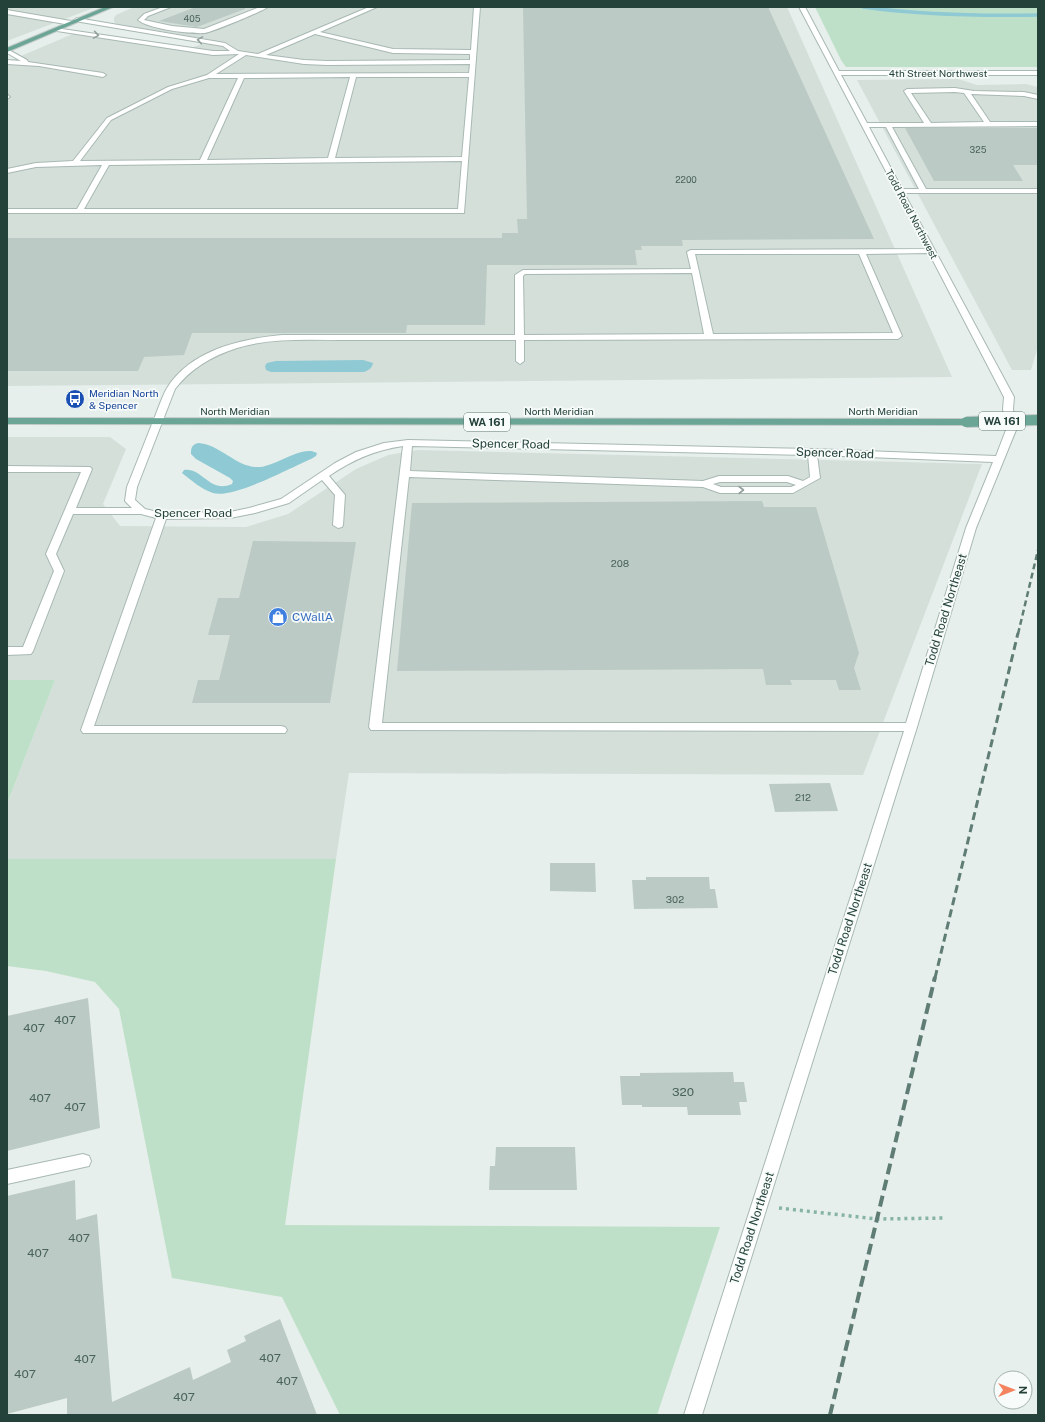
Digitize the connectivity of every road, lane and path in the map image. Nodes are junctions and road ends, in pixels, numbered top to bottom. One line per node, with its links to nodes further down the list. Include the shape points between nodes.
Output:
1 (110, 7): 8 (main road)
2 (168, 7): 3 (street, via 141,20 150,24 205,31)
3 (265, 7)
4 (374, 7): 10 (street)
5 (477, 7): 13 (street)
6 (802, 7): 20 (street, Todd Road Northwest)
7 (7, 12): 8 (street)
8 (74, 21): 9 (main road); 12 (street, one-way to 8, via 225,44)
9 (57, 28): 11 (main road); 12 (street, one-way to 12, via 213,53)
10 (315, 32): 13 (street, via 393,51); 15 (street)
11 (7, 51): 18 (street)
12 (236, 52): 14 (street)
13 (474, 52): 17 (street)
14 (245, 53): 15 (street); 25 (street)
15 (259, 55): 17 (street, via 327,63)
16 (7, 62): 18 (street)
17 (473, 62): 24 (street)
18 (29, 66): 19 (street); 22 (street)
19 (40, 71)
20 (837, 73): 21 (street, 4th Street Northwest); 31 (street, Todd Road Northwest)
21 (1038, 73)
22 (103, 75)
23 (354, 75): 24 (street); 26 (street); 34 (street)
24 (472, 75): 35 (street)
25 (209, 76): 26 (street); 38 (street, via 170,88 109,119)
26 (242, 76): 37 (street)
27 (966, 92): 28 (street, via 1024,94); 29 (street); 33 (street, via 907,91)
28 (1038, 97)
29 (989, 124): 30 (street); 33 (street)
30 (1038, 124)
31 (864, 125): 32 (street); 40 (street, Todd Road Northwest)
32 (888, 125): 33 (street); 41 (street)
33 (929, 125)
34 (331, 160): 35 (street); 37 (street)
35 (465, 160): 44 (street, via 461,211)
36 (107, 162): 37 (street); 38 (street); 44 (street)
37 (203, 162)
38 (75, 163): 39 (street, via 36,164)
39 (7, 171)
40 (899, 191): 41 (street); 45 (street, Todd Road Northwest)
41 (924, 191): 42 (street)
42 (1038, 191)
43 (7, 211): 44 (street)
44 (79, 211)
45 (932, 251): 46 (street); 54 (street, Todd Road Northwest, via 1009,397)
46 (862, 252): 47 (street, via 691,252); 49 (street, via 898,336)
47 (695, 271): 48 (street, via 523,272 519,275); 49 (street)
48 (520, 337): 49 (street); 50 (street); 53 (street, via 282,338 243,343 202,360 178,378)
49 (709, 337)
50 (520, 361)
51 (1038, 420): 53 (main road, North Meridian / WA 161, bridge)
52 (7, 421): 53 (main road, North Meridian / WA 161)
53 (158, 421): 62 (street, Spencer Road, via 132,487 130,501)
54 (1011, 424): 57 (street, Todd Road Northeast)
55 (408, 443): 56 (street, Spencer Road); 59 (street); 60 (street, Spencer Road, via 384,446 358,454)
56 (812, 452): 57 (street, Spencer Road); 59 (street, via 815,478 793,490 720,490 704,484)
57 (999, 459): 66 (street, Todd Road Northeast, via 971,528)
58 (7, 469): 61 (street, via 86,469)
59 (404, 474): 66 (street, via 375,727)
60 (324, 475): 63 (street, Spencer Road, via 285,501 251,511 230,515); 64 (street, via 340,495)
61 (69, 511): 62 (street); 65 (street, via 51,554 59,571 27,651)
62 (141, 511): 63 (street, Spencer Road)
63 (162, 516): 67 (street, via 87,730)
64 (338, 525)
65 (7, 651)
66 (911, 727): 70 (street, Todd Road Northeast)
67 (281, 730)
68 (83, 1161): 69 (street)
69 (7, 1177)
70 (759, 1206): 71 (path, via 877,1219); 72 (street, Todd Road Northeast)
71 (946, 1218)
72 (693, 1415)

